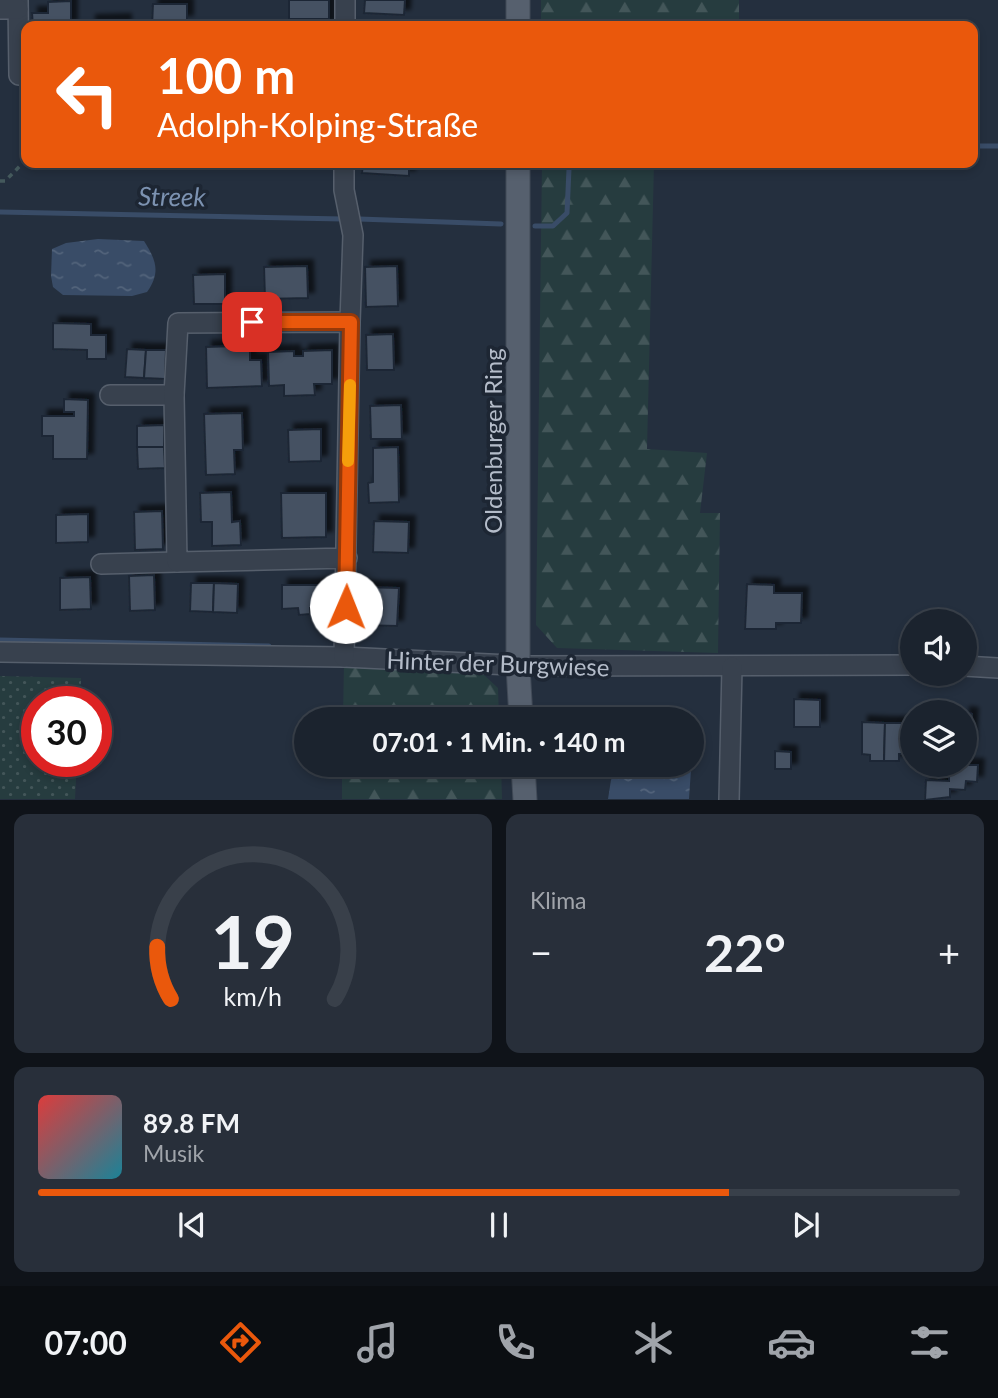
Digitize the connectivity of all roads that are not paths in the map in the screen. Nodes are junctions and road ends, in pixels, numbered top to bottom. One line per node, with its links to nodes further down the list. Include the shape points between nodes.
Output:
1 (345, 0): 4 (street)
2 (518, 0): 5 (main road)
3 (12, 6): 6 (street)
4 (345, 21)
5 (518, 21)
6 (21, 75)
7 (344, 168): 9 (street, via 354,234)
8 (518, 168): 18 (main road, Oldenburger Ring)
9 (351, 322): 11 (street, via 178,323); 12 (street)
10 (110, 395): 11 (street)
11 (174, 395): 13 (street)
12 (347, 558): 13 (street); 16 (street)
13 (177, 562): 14 (street)
14 (102, 564)
15 (0, 652): 16 (street, Hinter der Burgwiese)
16 (344, 657): 18 (street, Hinter der Burgwiese)
17 (900, 665): 19 (street, Hinter der Burgwiese)
18 (518, 666): 19 (street, Hinter der Burgwiese); 22 (main road, Oldenburger Ring)
19 (732, 667): 25 (street)
20 (977, 667): 21 (street)
21 (998, 668)
22 (520, 707)
23 (524, 777): 24 (main road)
24 (525, 800)
25 (729, 800)

